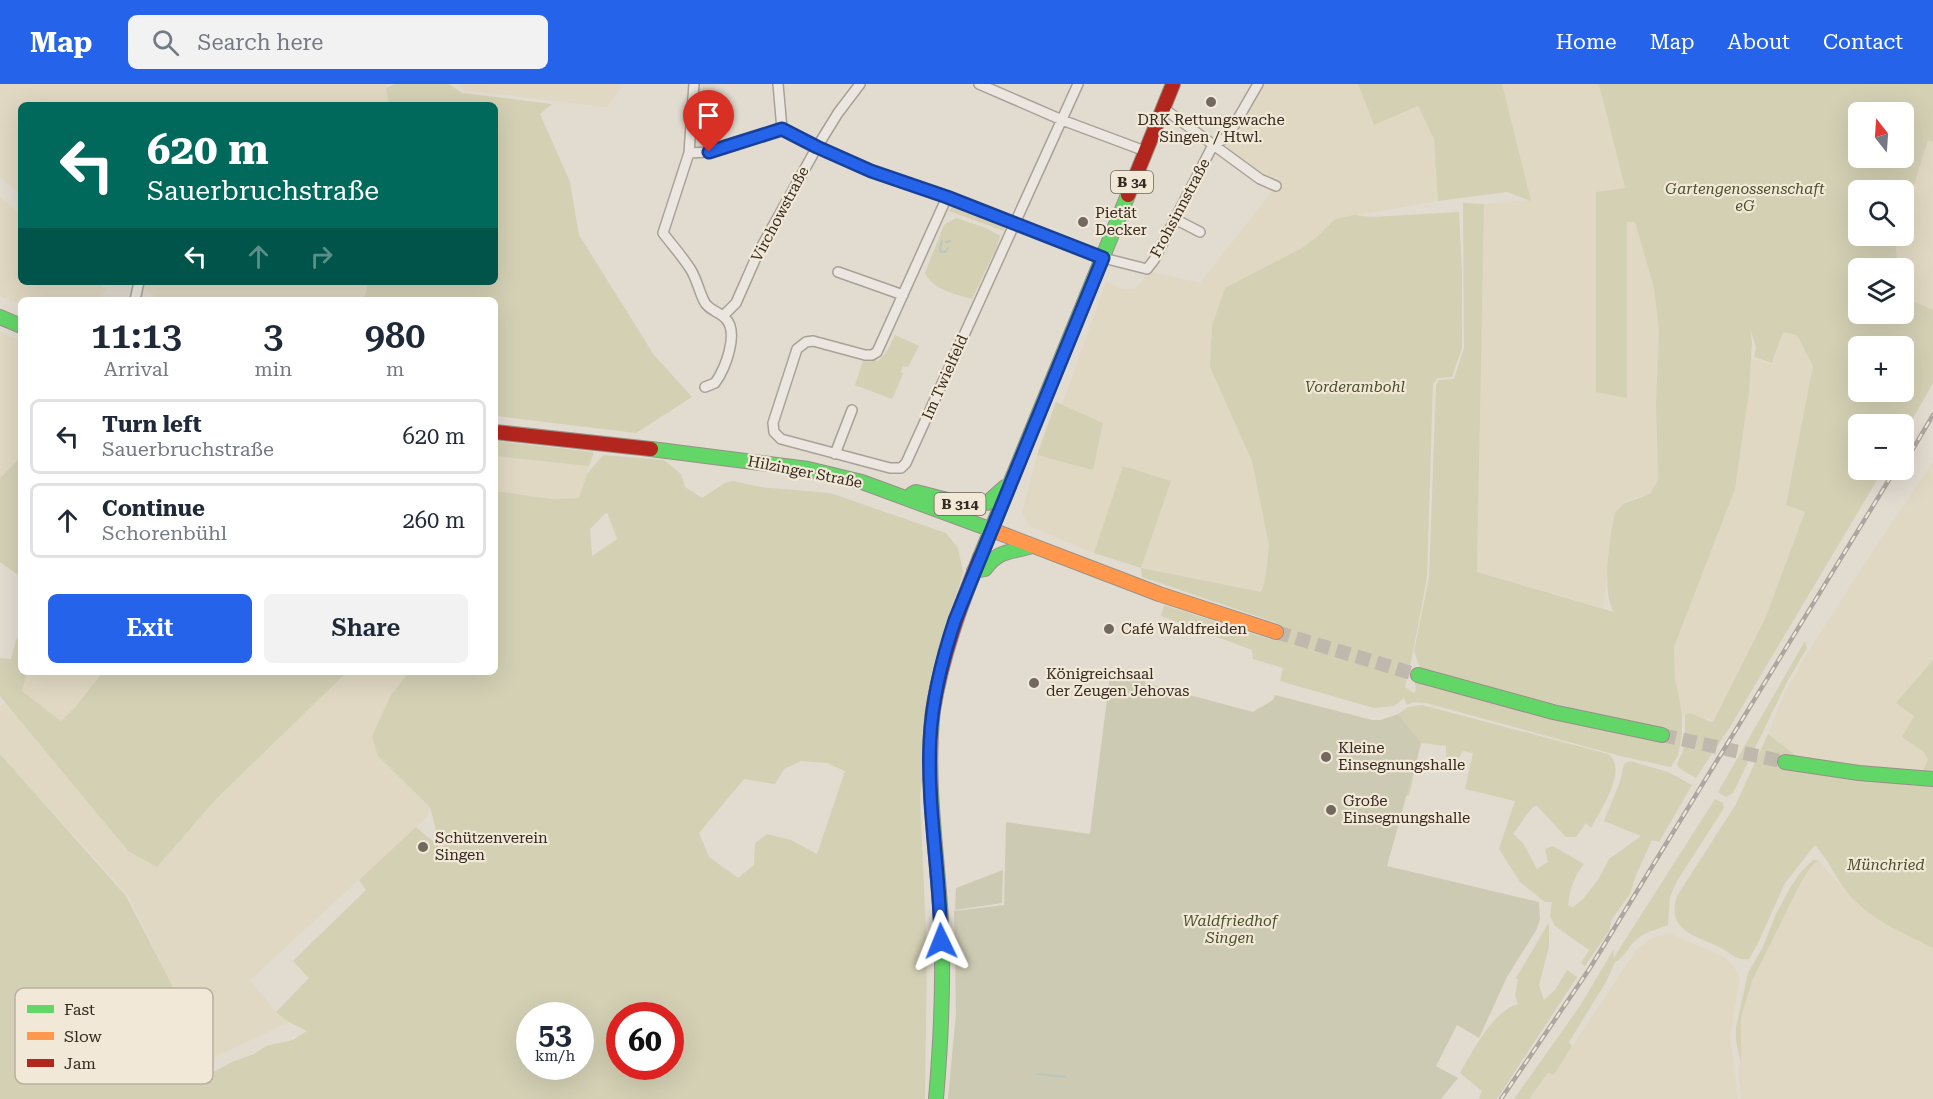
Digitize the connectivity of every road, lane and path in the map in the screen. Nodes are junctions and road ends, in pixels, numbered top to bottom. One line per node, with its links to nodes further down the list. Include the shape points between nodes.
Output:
1 (694, 84): 14 (street)
2 (778, 84): 10 (street)
3 (860, 84): 12 (street, Virchowstraße)
4 (979, 84): 9 (street)
5 (1078, 84): 9 (street, Im Twielfeld)
6 (1173, 84): 8 (main road, B 34)
7 (1258, 84): 11 (street, Frohsinnstraße, via 1232,129)
8 (1163, 108): 11 (street); 13 (main road, B 34)
9 (1062, 120): 13 (street); 18 (street, Im Twielfeld)
10 (782, 129): 12 (street); 14 (street, via 709,152)
11 (1213, 145): 15 (street); 17 (street, Frohsinnstraße)
12 (817, 147): 16 (street, via 871,171); 23 (street, Virchowstraße, via 758,253 736,303)
13 (1146, 151): 20 (main road, B 34)
14 (689, 153): 23 (street, via 663,232 692,271 705,304)
15 (1276, 186)
16 (947, 197): 18 (street); 22 (street, Im Twielfeld)
17 (1174, 219): 19 (street); 20 (street, Frohsinnstraße, via 1147,269)
18 (1013, 224): 20 (street); 29 (street, Im Twielfeld, via 906,463 901,468 890,468)
19 (1200, 232)
20 (1103, 258): 30 (main road, B 34)
21 (838, 272): 22 (street)
22 (903, 295): 29 (street, Im Twielfeld, via 873,355 813,341 797,349 773,423 774,432 781,439)
23 (723, 316): 26 (street, via 731,329 729,356 715,383)
24 (0, 317): 25 (main road)
25 (18, 325)
26 (705, 387)
27 (852, 410): 29 (street)
28 (498, 432): 31 (main road, Hilzinger Straße / B 314, via 767,462 836,475)
29 (835, 454)
30 (1011, 483): 31 (main road, B 314, via 992,500 977,505 916,492); 32 (main road, B 34)
31 (904, 498): 32 (main road, Hilzinger Straße / B 314)
32 (992, 530): 33 (main road, Hilzinger Straße); 34 (main road, B 34)
33 (1032, 546): 34 (main road, via 997,554 985,569); 35 (main road, Hilzinger Straße)
34 (974, 571): 40 (main road, B 34, via 946,646 932,721 931,778 942,977)
35 (1276, 632)
36 (1418, 675): 37 (main road, via 1553,712)
37 (1662, 735)
38 (1785, 762): 39 (main road)
39 (1933, 779)
40 (936, 1099)

